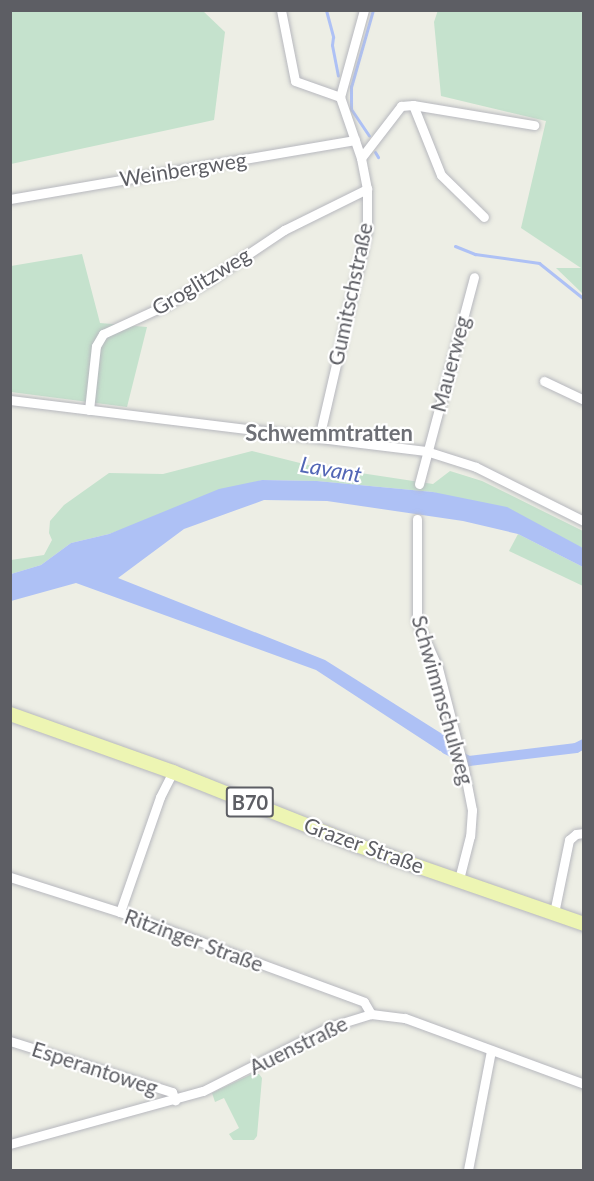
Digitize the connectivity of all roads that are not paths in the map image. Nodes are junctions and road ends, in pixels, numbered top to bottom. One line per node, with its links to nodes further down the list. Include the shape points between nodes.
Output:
1 (281, 10): 3 (street, via 295,81)
2 (364, 10): 3 (street)
3 (340, 97): 6 (street, Gumitschstraße)
4 (412, 105): 5 (street); 7 (street, via 400,106); 10 (street, via 441,174)
5 (534, 125)
6 (355, 140): 7 (street, Gumitschstraße); 9 (street, Weinbergweg)
7 (361, 158): 8 (street, Gumitschstraße)
8 (366, 189): 15 (street, Groglitzweg, via 284,230 164,306 103,334 96,346); 16 (street, Gumitschstraße, via 367,230)
9 (10, 199)
10 (484, 217)
11 (474, 277): 17 (street, Mauerweg)
12 (544, 381): 14 (street)
13 (10, 400): 15 (street)
14 (584, 400)
15 (89, 410): 16 (street)
16 (319, 438): 17 (street)
17 (426, 451): 18 (street); 20 (street, via 476,467)
18 (419, 484)
19 (417, 519): 25 (street, Schwimmschulweg, via 417,621 432,651 472,810)
20 (584, 521)
21 (10, 714): 22 (main road, Grazer Straße / B70)
22 (173, 772): 25 (main road, Grazer Straße / B70, via 356,845); 26 (street, via 160,797)
23 (584, 833): 27 (street, via 569,840)
24 (10, 877): 26 (street, Ritzinger Straße)
25 (459, 879): 27 (main road, Grazer Straße / B70)
26 (120, 912): 29 (street, Ritzinger Straße, via 364,1002)
27 (554, 913): 28 (main road, Grazer Straße / B70)
28 (584, 924)
29 (371, 1014): 31 (street, Auenstraße, via 405,1018); 33 (street, Auenstraße, via 329,1027 203,1091)
30 (10, 1041): 33 (street, Esperantoweg, via 172,1092)
31 (491, 1050): 32 (street, Auenstraße); 35 (street)
32 (584, 1084)
33 (175, 1100): 34 (street, Auenstraße)
34 (10, 1144)
35 (468, 1170)

